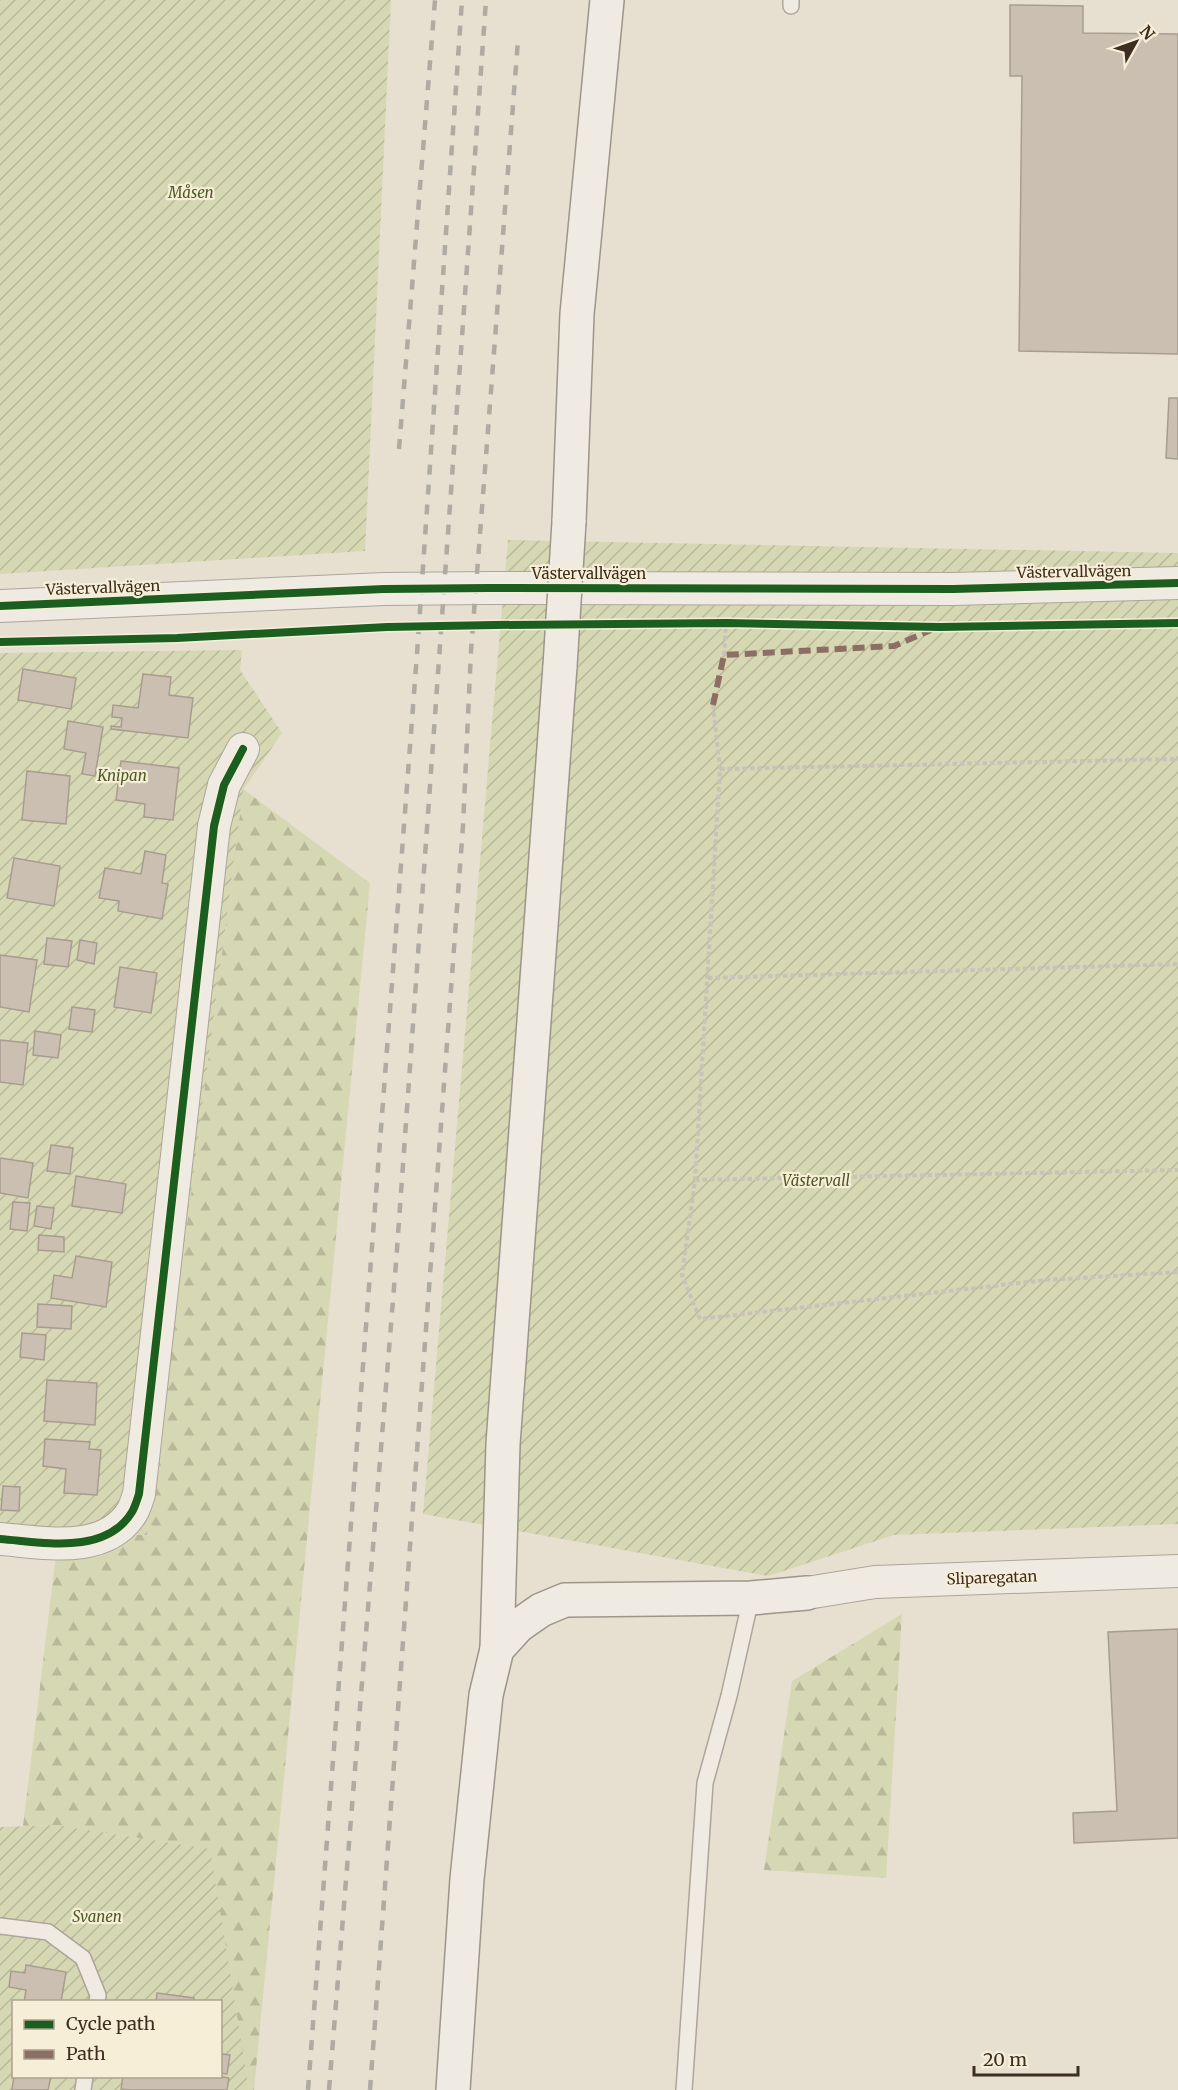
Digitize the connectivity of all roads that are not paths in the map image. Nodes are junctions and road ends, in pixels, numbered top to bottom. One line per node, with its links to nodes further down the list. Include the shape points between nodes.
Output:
1 (607, 0): 9 (main road, bridge, via 577,314 560,666 503,1444)
2 (1178, 583): 3 (street, Västervallvägen, via 953,589 384,589)
3 (0, 606)
4 (243, 749): 5 (street, via 224,785 214,826 139,1494 132,1512 104,1536 75,1544)
5 (0, 1539)
6 (1178, 1571): 7 (street, Sliparegatan, via 875,1582)
7 (807, 1593): 8 (main road)
8 (751, 1598): 9 (main road, via 566,1600 541,1610 518,1626); 13 (lane, via 705,1783)
9 (497, 1649): 12 (main road, via 486,1695 467,1879)
10 (0, 1926): 11 (lane, via 48,1932 83,1958)
11 (97, 2000)
12 (453, 2090)
13 (684, 2090)

